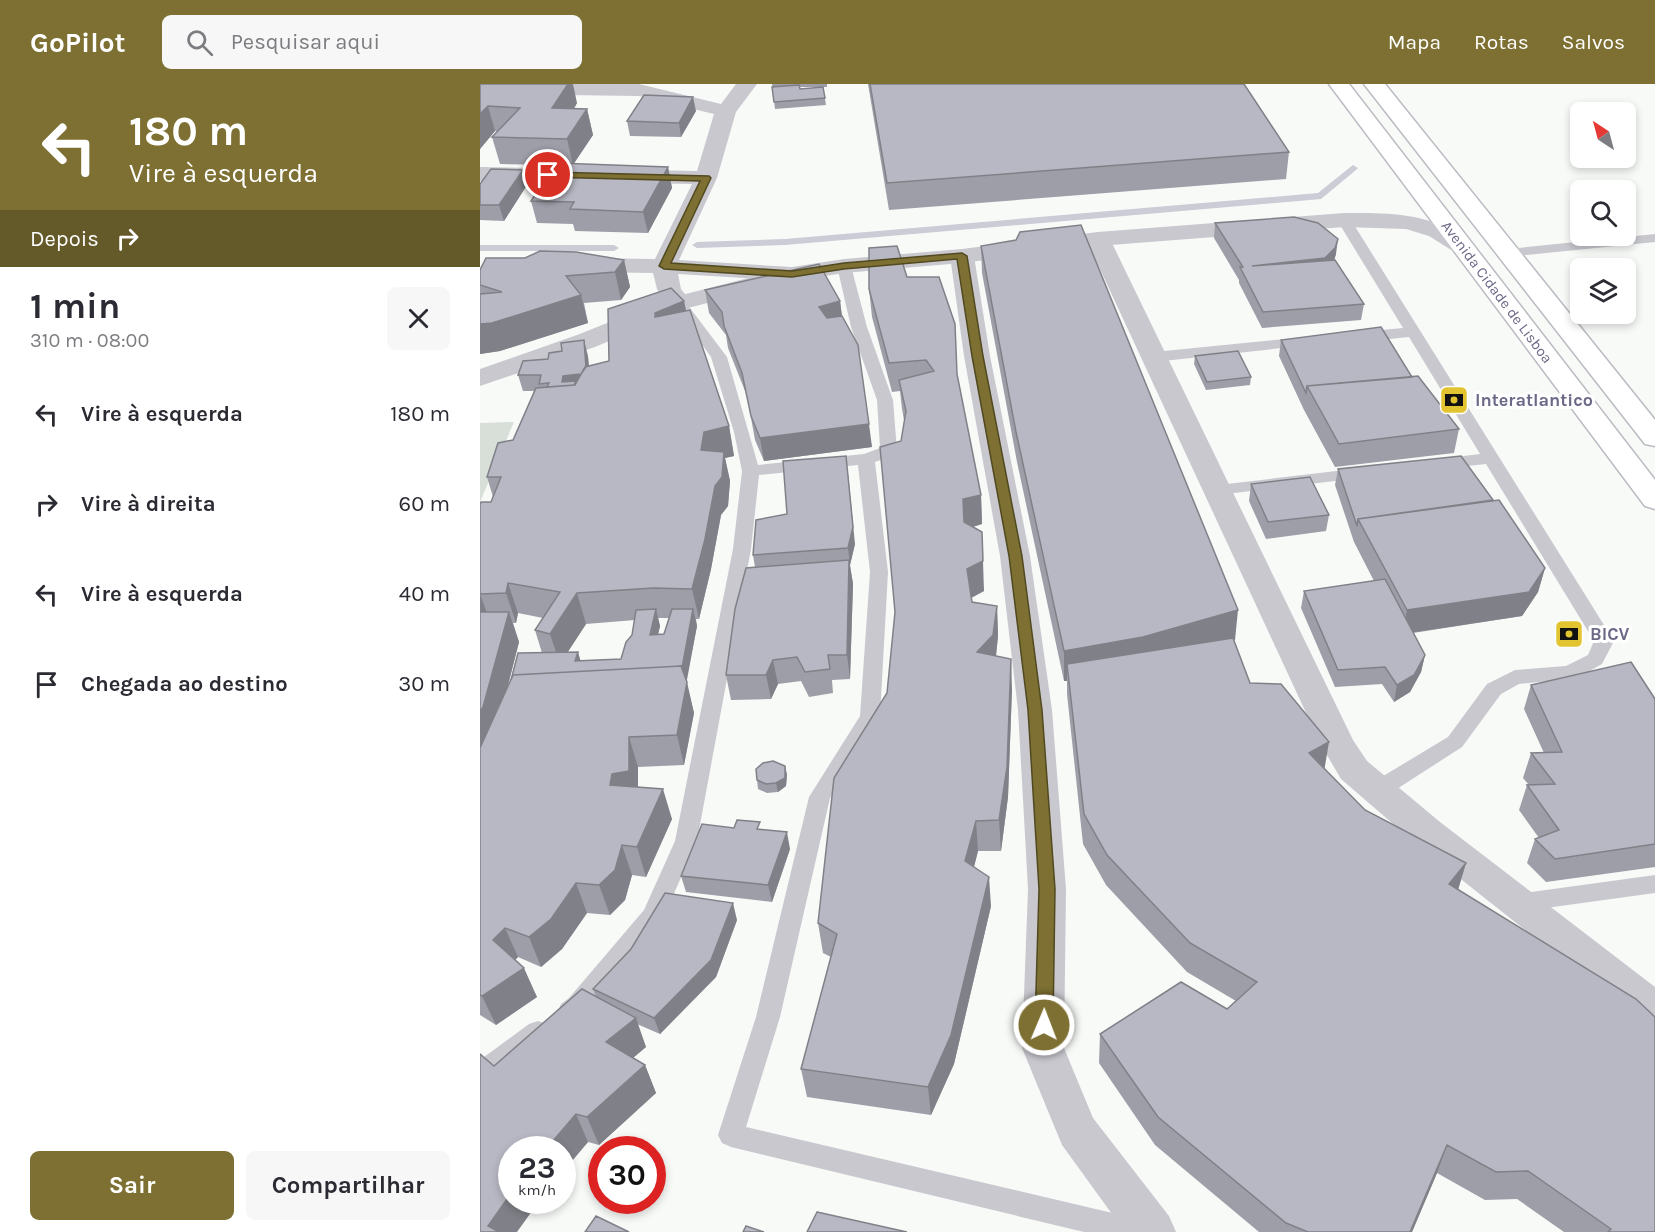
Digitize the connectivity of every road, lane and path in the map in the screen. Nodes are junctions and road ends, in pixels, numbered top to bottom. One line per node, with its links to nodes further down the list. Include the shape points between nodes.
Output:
1 (682, 84): 5 (street)
2 (747, 84): 7 (street)
3 (1340, 84): 10 (main road, Avenida Cidade de Lisboa)
4 (1374, 84): 15 (main road, Avenida Cidade de Lisboa)
5 (637, 87): 6 (street); 7 (street)
6 (480, 88)
7 (726, 111): 9 (street)
8 (480, 174): 9 (street)
9 (706, 178): 18 (street)
10 (1419, 190): 11 (street, via 1396,210); 14 (main road, Avenida Cidade de Lisboa)
11 (1344, 220): 13 (street); 14 (street, via 1404,222 1437,231); 22 (lane)
12 (1655, 238): 15 (lane)
13 (1098, 239): 16 (street); 25 (street)
14 (1464, 248): 34 (main road, Avenida Cidade de Lisboa)
15 (1508, 253): 27 (main road, Avenida Cidade de Lisboa)
16 (962, 256): 19 (street); 41 (street, via 1015,556 1035,710 1047,889 1043,1048 1077,1131)
17 (561, 265): 18 (street)
18 (664, 266): 20 (street); 21 (street, via 669,289)
19 (844, 266): 20 (street); 29 (lane, via 859,327 885,400 889,451)
20 (792, 274): 21 (street)
21 (679, 303): 26 (street); 32 (lane, via 718,357)
22 (1412, 332): 23 (lane); 28 (lane)
23 (1342, 339)
24 (1318, 341): 25 (lane)
25 (1154, 357): 33 (street)
26 (480, 378)
27 (1652, 429)
28 (1490, 458): 30 (lane); 35 (lane, via 1604,641 1595,659 1570,673 1515,677 1494,689 1455,742)
29 (866, 459): 32 (lane); 40 (lane, via 879,572 870,716 820,797 768,1017 731,1135)
30 (1419, 466)
31 (1383, 470): 33 (lane)
32 (751, 471): 39 (lane, via 742,549 686,841 663,895 653,916 578,1005)
33 (1218, 490): 35 (street, via 1338,745 1354,770)
34 (1655, 500)
35 (1378, 790): 37 (street)
36 (1655, 884): 37 (lane)
37 (1517, 903): 38 (street)
38 (1655, 1010)
39 (480, 1075)
40 (1138, 1232)
41 (1153, 1232)

